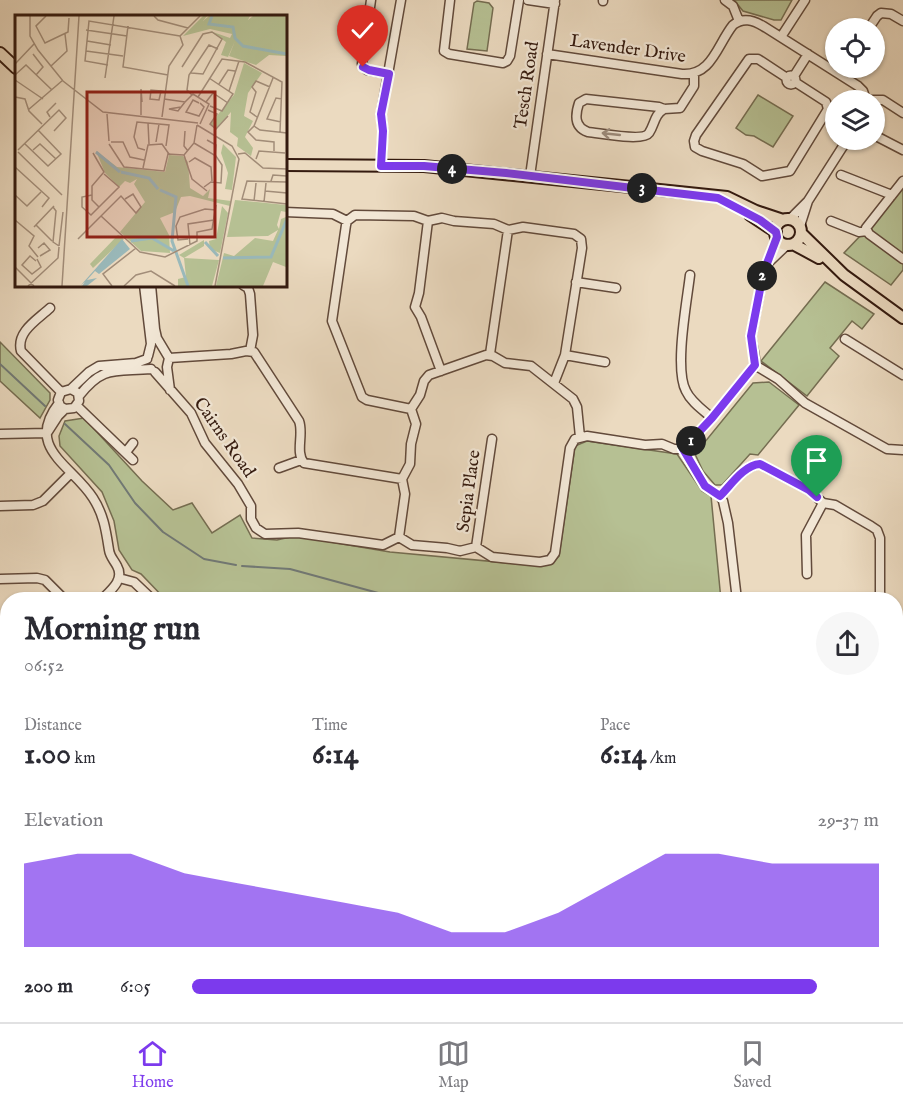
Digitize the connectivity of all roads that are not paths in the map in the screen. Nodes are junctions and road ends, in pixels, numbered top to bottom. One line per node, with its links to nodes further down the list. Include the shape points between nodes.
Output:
1 (371, 0): 18 (street, via 362,64 367,70)
2 (401, 0): 18 (street)
3 (450, 0): 4 (street, via 444,51 503,63 510,56)
4 (519, 0)
5 (528, 0): 8 (street)
6 (725, 0): 10 (street, via 733,6)
7 (805, 0): 12 (street)
8 (555, 2): 14 (street, Tesch Road)
9 (876, 18): 11 (street, via 881,13 891,14)
10 (739, 21): 12 (street, via 758,23); 19 (street, Lavender Drive, via 706,67)
11 (903, 21)
12 (781, 38): 15 (street)
13 (0, 53): 17 (main road)
14 (547, 54): 19 (street, Lavender Drive); 34 (street, Tesch Road)
15 (808, 54): 16 (street); 21 (street)
16 (825, 62)
17 (15, 67)
18 (389, 74): 32 (street, via 381,114)
19 (694, 74): 25 (street, via 694,86 681,106)
20 (850, 78): 22 (street)
21 (792, 79): 21 (street, via 758,59 749,58 696,135 696,148 743,164 762,176 790,171 828,108 826,102)
22 (862, 90)
23 (885, 101): 26 (street)
24 (649, 106): 25 (street); 27 (street); 27 (street, one-way to 24, via 649,133 641,138 586,131 576,119 579,103 586,99)
25 (664, 109): 27 (street)
26 (903, 113)
27 (656, 116)
28 (885, 141): 30 (street)
29 (841, 150): 38 (street)
30 (903, 150)
31 (286, 165): 32 (main road)
32 (381, 166): 34 (main road)
33 (841, 175): 36 (street)
34 (530, 176): 37 (main road)
35 (903, 181): 36 (street)
36 (891, 195): 46 (street, via 867,225)
37 (718, 198): 40 (main road, via 733,199); 47 (main road, via 760,220)
38 (808, 201): 40 (street); 44 (street)
39 (286, 212): 41 (street, via 333,214)
40 (786, 220): 44 (main road); 47 (main road, via 777,225)
41 (347, 221): 42 (street, via 355,215 414,216); 79 (street, via 332,321 362,397)
42 (428, 221): 45 (street, via 442,218 494,224); 70 (street, via 415,307)
43 (831, 221): 46 (street, via 859,232)
44 (801, 230): 48 (main road, via 799,240); 52 (main road)
45 (508, 231): 53 (street, via 523,227 581,238); 62 (street)
46 (867, 231): 49 (street)
47 (776, 235): 48 (main road, via 781,242); 50 (street)
48 (790, 244): 50 (street); 52 (main road, via 810,251 834,272)
49 (903, 259)
50 (768, 263): 67 (street, via 751,336)
51 (690, 274): 80 (street, via 682,381 688,396)
52 (844, 275): 59 (main road)
53 (576, 282): 57 (street); 64 (street)
54 (144, 286): 65 (street, via 151,344)
55 (151, 286): 63 (street, via 157,339)
56 (245, 286): 61 (street, via 250,294)
57 (616, 288)
58 (50, 308): 75 (street, via 23,333 19,343 21,351)
59 (903, 318)
60 (845, 339): 71 (street)
61 (250, 351): 63 (street); 90 (street, via 261,361 299,421)
62 (490, 354): 70 (street); 72 (street, via 505,363 531,366)
63 (167, 355): 65 (street, via 156,350); 68 (street)
64 (565, 355): 66 (street); 72 (street)
65 (148, 358): 69 (street); 73 (street, via 136,363 99,366)
66 (605, 362)
67 (755, 365): 80 (street); 87 (street, via 805,403 887,449)
68 (167, 367): 69 (street, via 162,372); 74 (street, Cairns Road)
69 (153, 371): 74 (street, Cairns Road); 76 (street, via 103,373)
70 (441, 371): 79 (street, via 426,378)
71 (903, 375)
72 (554, 383): 83 (street, via 576,402)
73 (71, 389): 75 (street); 76 (street)
74 (171, 391): 97 (street, Cairns Road, via 191,413 205,443 238,484 256,528 265,534 298,533 382,544)
75 (61, 392): 77 (street, via 58,397)
76 (79, 396): 78 (street)
77 (62, 406): 78 (street, via 71,410); 81 (street, via 48,419)
78 (77, 406): 88 (street)
79 (411, 409): 93 (street, via 416,424 410,464)
80 (712, 418): 86 (street)
81 (47, 433): 82 (street); 92 (street, via 55,457)
82 (0, 434)
83 (580, 437): 86 (street); 98 (street, via 570,448 555,553 550,560 492,557)
84 (492, 439): 98 (street, Sepia Place)
85 (133, 443): 88 (street)
86 (683, 449): 94 (street, via 705,486)
87 (903, 450)
88 (126, 452): 89 (street)
89 (133, 459)
90 (301, 459): 91 (street); 93 (street, via 310,465)
91 (279, 468)
92 (71, 472): 96 (street, via 43,501); 100 (street, via 102,514)
93 (402, 479): 97 (street, via 405,494)
94 (720, 496): 95 (street, via 747,468 760,464 809,490); 105 (street, via 728,523)
95 (823, 503): 99 (street, via 806,535); 106 (street, via 835,505 877,530)
96 (0, 506)
97 (399, 537): 98 (street, via 412,545 460,551)
98 (476, 547)
99 (807, 574)
100 (120, 578): 103 (street); 104 (street, via 134,582)
101 (0, 579): 102 (street, via 37,578)
102 (57, 592)
103 (108, 592)
104 (145, 592)
105 (736, 592)
106 (880, 592)

